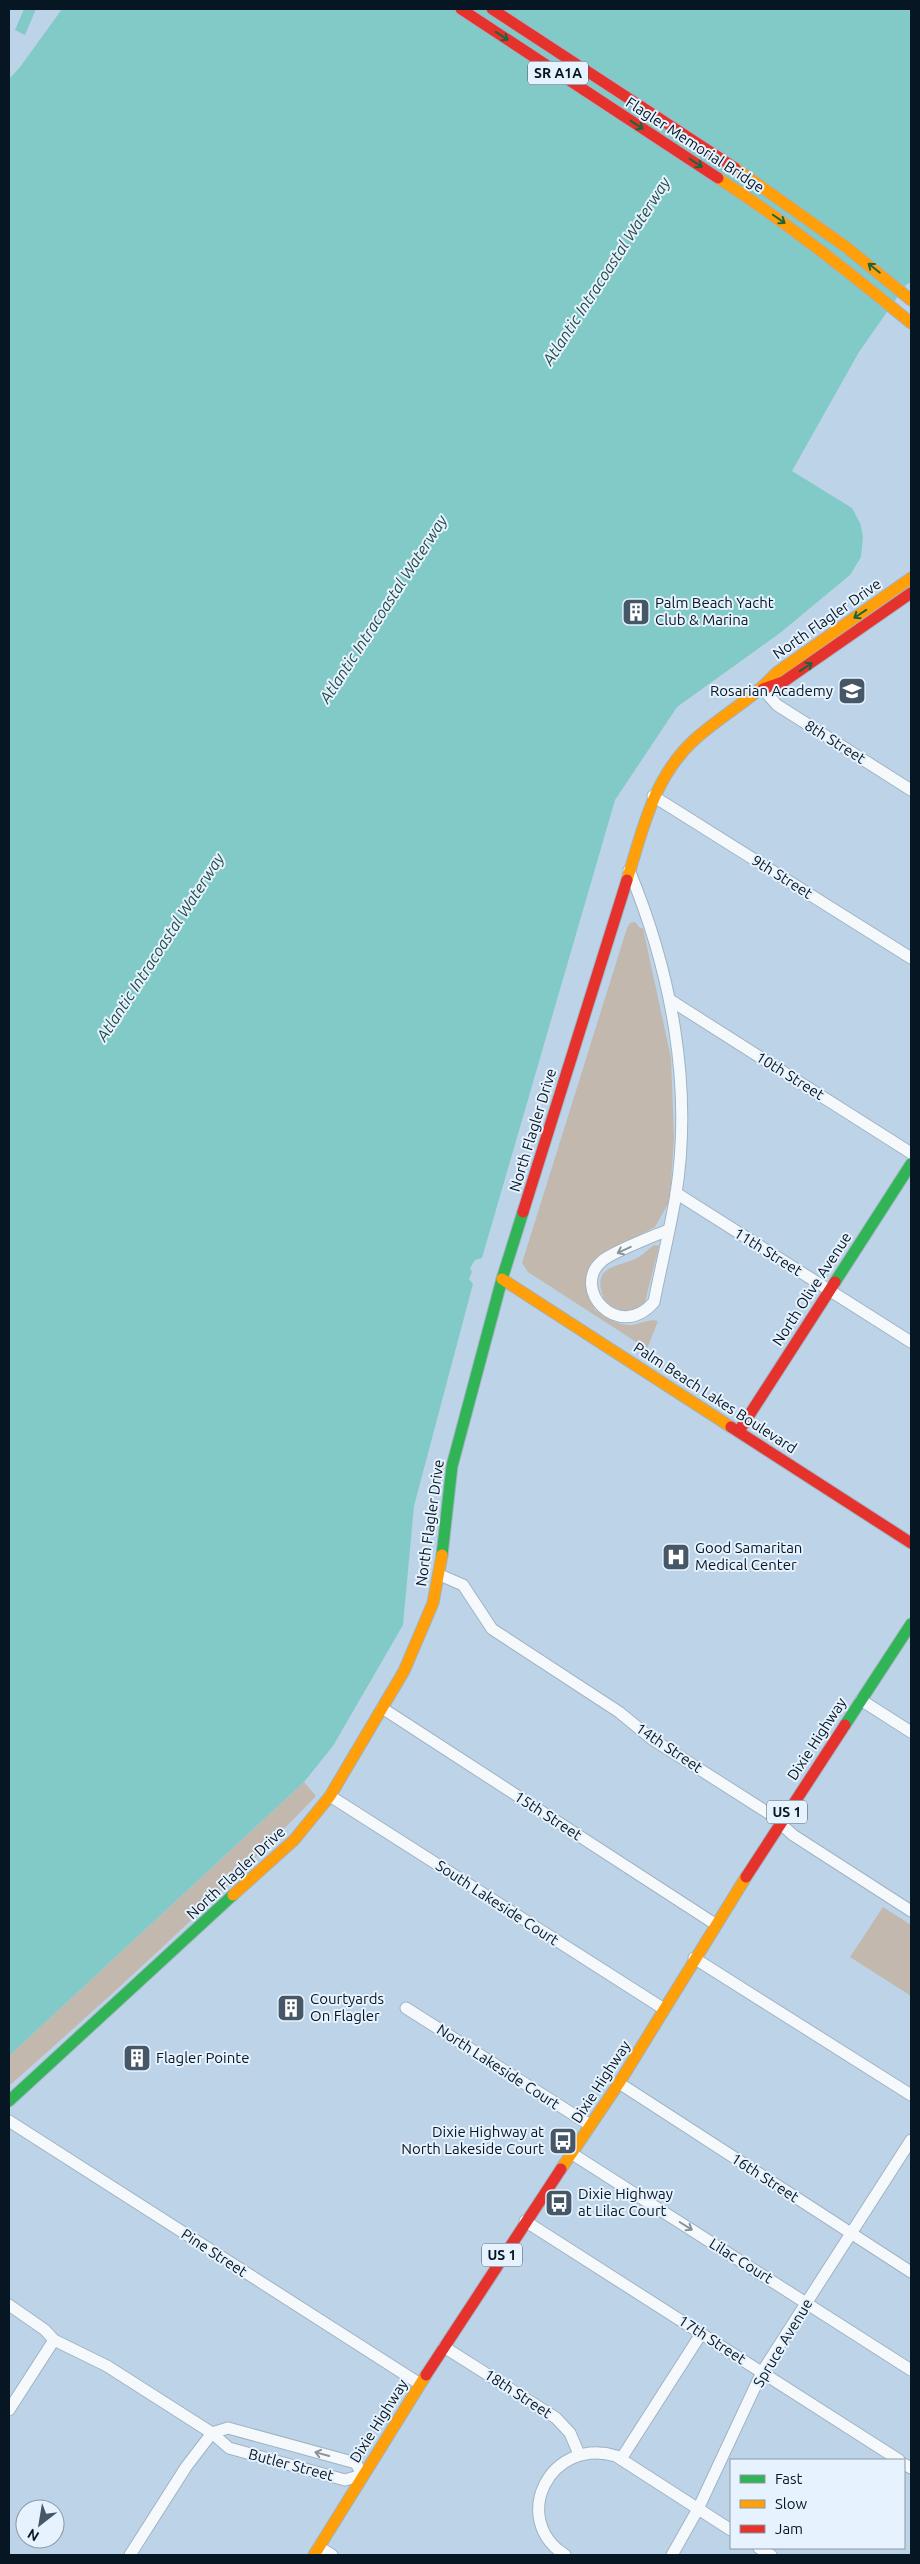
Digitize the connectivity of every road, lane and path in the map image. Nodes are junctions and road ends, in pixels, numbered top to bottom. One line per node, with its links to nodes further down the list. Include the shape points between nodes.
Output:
1 (461, 9): 4 (street, Flagler Memorial Bridge / SR A1A, one-way to 4, via 767,210)
2 (492, 9): 3 (street, Flagler Memorial Bridge / SR A1A, one-way to 2, via 778,197)
3 (911, 300)
4 (908, 320)
5 (911, 578): 7 (street, North Flagler Drive, one-way to 7, via 776,673)
6 (911, 593): 7 (street, North Flagler Drive, one-way to 6, via 783,682)
7 (763, 689): 8 (street, 8th Street, via 777,705); 9 (street, North Flagler Drive, via 700,734 679,755)
8 (911, 790)
9 (654, 796): 10 (street, North Flagler Drive); 11 (street, 9th Street)
10 (630, 870): 12 (street, via 653,935); 17 (street, North Flagler Drive)
11 (911, 958)
12 (670, 1000): 13 (street, 10th Street); 15 (street, via 679,1085)
13 (911, 1153)
14 (911, 1164): 18 (street, North Olive Avenue)
15 (676, 1193): 16 (street); 18 (street, 11th Street)
16 (668, 1230): 16 (street, one-way to 16, via 602,1261 594,1273 593,1289 603,1309 617,1316 631,1317 644,1312 654,1302)
17 (502, 1280): 20 (street, Palm Beach Lakes Boulevard); 22 (street, North Flagler Drive, via 452,1466)
18 (830, 1290): 19 (street, 11th Street); 20 (street, North Olive Avenue)
19 (911, 1342)
20 (739, 1431): 21 (street, Palm Beach Lakes Boulevard)
21 (911, 1542)
22 (440, 1575): 25 (street, North Flagler Drive, via 419,1640); 28 (street, 14th Street, via 463,1585 492,1629 620,1712 652,1739)
23 (911, 1624): 24 (street, Dixie Highway / US 1)
24 (861, 1700): 26 (street); 28 (street, Dixie Highway / US 1)
25 (382, 1708): 27 (street, North Flagler Drive); 30 (street, 15th Street)
26 (911, 1732)
27 (330, 1796): 33 (street, South Lakeside Court); 36 (street, North Flagler Drive, via 294,1840)
28 (781, 1822): 29 (street, 14th Street, via 793,1835); 30 (street, Dixie Highway / US 1)
29 (911, 1910)
30 (715, 1924): 31 (street, Dixie Highway / US 1)
31 (694, 1958): 33 (street, Dixie Highway / US 1); 35 (street)
32 (406, 2008): 38 (street, North Lakeside Court)
33 (664, 2009): 34 (street, Dixie Highway / US 1)
34 (619, 2084): 38 (street, Dixie Highway / US 1); 42 (street, 16th Street)
35 (911, 2095)
36 (9, 2101)
37 (9, 2121): 51 (street, Pine Street)
38 (590, 2125): 40 (street, Dixie Highway / US 1)
39 (911, 2140): 42 (street, Spruce Avenue)
40 (571, 2153): 41 (street, Dixie Highway / US 1); 44 (street, Lilac Court, one-way to 44)
41 (525, 2220): 46 (street, 17th Street); 48 (street, Dixie Highway / US 1)
42 (851, 2233): 43 (street, 16th Street); 44 (street, Spruce Avenue)
43 (911, 2272)
44 (806, 2303): 49 (street, Lilac Court); 50 (street, Spruce Avenue)
45 (9, 2305): 47 (street, Butler Street)
46 (701, 2334): 50 (street, 17th Street); 55 (street)
47 (54, 2340): 52 (street); 53 (street, Butler Street, via 107,2366)
48 (444, 2346): 51 (street, Dixie Highway / US 1); 54 (street, 18th Street, via 556,2418 570,2433)
49 (911, 2370)
50 (762, 2372): 56 (street, 17th Street); 58 (street, Spruce Avenue)
51 (420, 2384): 57 (street, Dixie Highway / US 1)
52 (9, 2410)
53 (212, 2433): 57 (street, Butler Street, via 234,2450 345,2480); 57 (street, Butler Street, one-way to 53, via 356,2463 228,2428); 62 (street, via 186,2467)
54 (578, 2454): 55 (street, via 606,2453); 61 (street, via 560,2464 548,2479 540,2498 538,2514 546,2537)
55 (621, 2459): 58 (street)
56 (897, 2459)
57 (362, 2475): 60 (street, Dixie Highway / US 1)
58 (698, 2510): 59 (street); 64 (street, Spruce Avenue)
59 (730, 2529)
60 (317, 2551): 63 (street)
61 (562, 2554)
62 (130, 2555)
63 (332, 2555)
64 (672, 2555)

